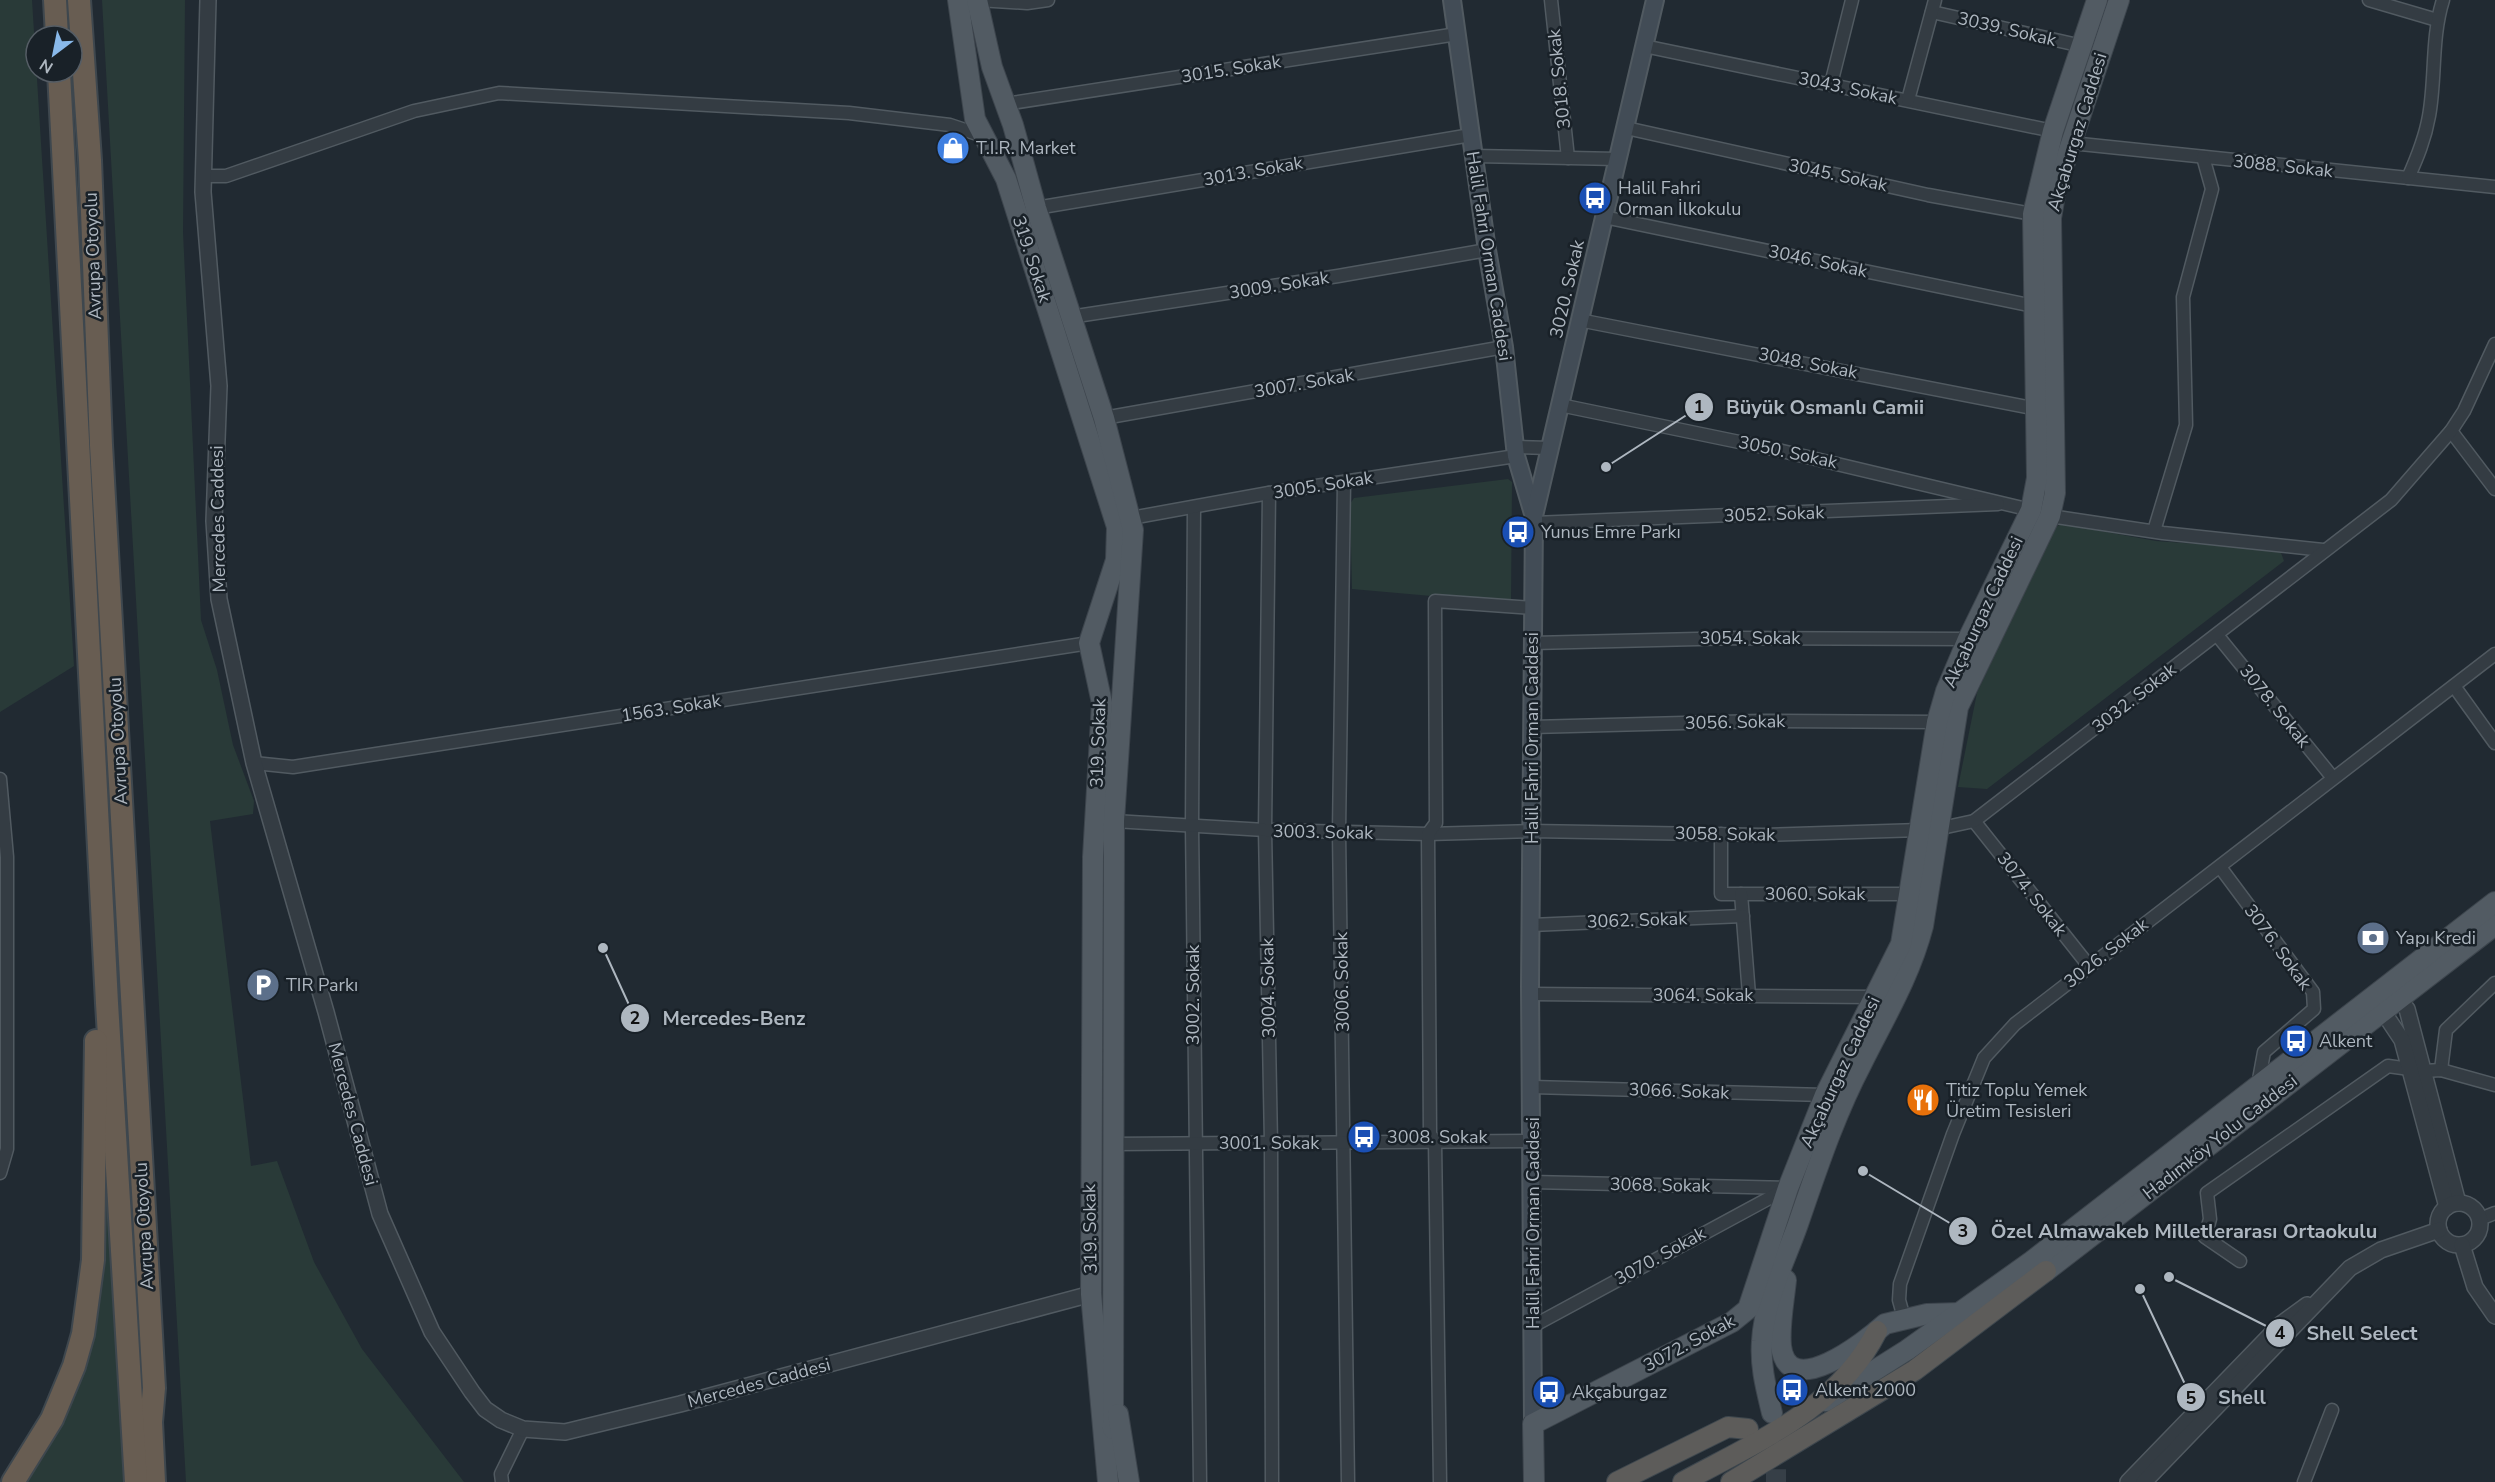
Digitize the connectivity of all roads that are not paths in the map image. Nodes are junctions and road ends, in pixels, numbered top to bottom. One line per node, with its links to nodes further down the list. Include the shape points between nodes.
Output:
1 (55, 0): 17 (highway)
2 (79, 0): 135 (highway, Avrupa Otoyolu)
3 (208, 0): 37 (street, Mercedes Caddesi)
4 (958, 0): 25 (main road, 319. Sokak)
5 (978, 0): 6 (street); 24 (main road, 319. Sokak, via 992,68)
6 (1048, 0)
7 (1452, 0): 18 (main road, Halil Fahri Orman Caddesi)
8 (1551, 0): 35 (street, 3018. Sokak)
9 (1655, 0): 19 (main road, 3020. Sokak)
10 (1852, 0): 22 (street)
11 (2097, 0): 20 (main road, Akçaburgaz Caddesi)
12 (2119, 0): 32 (main road, Akçaburgaz Caddesi)
13 (2369, 0): 16 (street)
14 (2443, 0): 16 (street)
15 (1933, 6): 20 (street, 3039. Sokak); 23 (street)
16 (2437, 20): 38 (street, via 2430,114 2422,148)
17 (56, 24)
18 (1457, 34): 24 (street, 3015. Sokak); 30 (main road, Halil Fahri Orman Caddesi)
19 (1644, 46): 22 (street, 3043. Sokak); 28 (main road, 3020. Sokak)
20 (2082, 46): 29 (main road, Akçaburgaz Caddesi)
21 (60, 84): 90 (highway, Avrupa Otoyolu)
22 (1830, 84): 23 (street, 3043. Sokak)
23 (1908, 100): 29 (street, 3043. Sokak)
24 (1005, 104): 25 (main road, via 989,101); 27 (main road, 319. Sokak)
25 (973, 109): 26 (street); 31 (main road, 319. Sokak)
26 (950, 125): 31 (street); 37 (street, via 849,113 499,93 414,111 226,176)
27 (1013, 125): 31 (main road, via 1003,136); 40 (main road, 319. Sokak)
28 (1626, 128): 36 (main road, 3020. Sokak); 41 (street, 3045. Sokak, via 1928,195)
29 (2052, 131): 41 (main road, Akçaburgaz Caddesi)
30 (1471, 135): 33 (main road, Halil Fahri Orman Caddesi); 40 (street, 3013. Sokak)
31 (983, 136): 67 (main road, 319. Sokak, via 1005,179 1117,527 1116,560)
32 (2072, 143): 34 (street, 3088. Sokak); 41 (main road, Akçaburgaz Caddesi)
33 (1474, 156): 35 (street); 43 (main road, Halil Fahri Orman Caddesi)
34 (2203, 156): 38 (street, 3088. Sokak); 62 (street, via 2212,189 2183,297 2186,425)
35 (1568, 158): 36 (street)
36 (1617, 159): 42 (main road, 3020. Sokak)
37 (203, 176): 77 (street, Mercedes Caddesi, via 219,386 214,521 219,599)
38 (2408, 178): 39 (street, 3088. Sokak)
39 (2495, 187)
40 (1036, 208): 45 (main road, 319. Sokak)
41 (2042, 216): 44 (main road, Akçaburgaz Caddesi); 59 (main road, Akçaburgaz Caddesi, via 2055,493)
42 (1604, 218): 44 (street, 3046. Sokak); 46 (main road, 3020. Sokak)
43 (1487, 250): 45 (street, 3009. Sokak); 48 (main road, Halil Fahri Orman Caddesi)
44 (2033, 306): 50 (main road, Akçaburgaz Caddesi)
45 (1070, 317): 51 (main road, 319. Sokak)
46 (1579, 320): 49 (main road, 3020. Sokak); 50 (street, 3048. Sokak)
47 (2495, 344): 52 (street, 3032. Sokak)
48 (1504, 347): 51 (street, 3007. Sokak); 54 (main road, Halil Fahri Orman Caddesi)
49 (1560, 405): 53 (main road, 3020. Sokak); 59 (street, 3050. Sokak, via 1778,450)
50 (2037, 409): 59 (main road, Akçaburgaz Caddesi, via 2037,478)
51 (1104, 418): 60 (main road, 319. Sokak)
52 (2451, 431): 56 (street); 63 (street, 3032. Sokak, via 2391,500)
53 (1550, 448): 54 (street, 3005. Sokak); 61 (main road, 3020. Sokak)
54 (1516, 452): 55 (street, 3005. Sokak); 61 (main road, Halil Fahri Orman Caddesi)
55 (1344, 482): 57 (street, 3005. Sokak); 86 (street, 3006. Sokak)
56 (2495, 489)
57 (1269, 493): 58 (street, 3005. Sokak); 83 (street, 3004. Sokak)
58 (1194, 507): 60 (street, 3005. Sokak); 82 (street, 3002. Sokak)
59 (2032, 510): 61 (street, 3052. Sokak); 62 (street); 68 (main road, Akçaburgaz Caddesi); 84 (main road, Akçaburgaz Caddesi, via 1958,707)
60 (1131, 518): 66 (main road, 319. Sokak, via 1134,530)
61 (1534, 520): 64 (main road, Halil Fahri Orman Caddesi)
62 (2154, 531): 63 (street)
63 (2323, 550): 65 (street, 3032. Sokak)
64 (1533, 608): 69 (main road, Halil Fahri Orman Caddesi); 87 (street, via 1435,601 1436,823)
65 (2217, 635): 78 (street, 3078. Sokak); 81 (street, 3032. Sokak)
66 (1127, 637): 67 (main road, via 1108,624 1100,626); 71 (main road, 319. Sokak)
67 (1090, 638): 72 (main road, 319. Sokak); 77 (street, 1563. Sokak, via 293,767)
68 (1968, 639): 69 (street, 3054. Sokak, via 1738,638); 74 (main road, Akçaburgaz Caddesi)
69 (1533, 643): 75 (main road, Halil Fahri Orman Caddesi)
70 (2495, 654): 73 (street, 3026. Sokak)
71 (1125, 661): 72 (main road, via 1113,668); 80 (main road, 319. Sokak)
72 (1093, 663): 127 (main road, 319. Sokak, via 1102,703 1093,857)
73 (2454, 686): 76 (street); 78 (street, 3026. Sokak)
74 (1937, 722): 75 (street, 3056. Sokak); 84 (main road, Akçaburgaz Caddesi)
75 (1532, 727): 85 (main road, Halil Fahri Orman Caddesi)
76 (2495, 743)
77 (254, 763): 141 (street, Mercedes Caddesi, via 391,1243 432,1332 472,1392 485,1409)
78 (2333, 778): 89 (street, 3026. Sokak)
79 (0, 779): 115 (street, via 6,835 7,1138)
80 (1114, 821): 82 (street, 3003. Sokak); 113 (main road, 319. Sokak)
81 (1974, 821): 84 (street, 3032. Sokak); 97 (street, 3074. Sokak)
82 (1192, 826): 83 (street, 3003. Sokak); 114 (street, 3002. Sokak)
83 (1265, 830): 86 (street, 3003. Sokak); 111 (street, 3004. Sokak)
84 (1928, 830): 88 (street, 3058. Sokak); 92 (main road, Akçaburgaz Caddesi); 108 (main road, Akçaburgaz Caddesi, via 1923,926 1916,954 1898,996)
85 (1531, 831): 87 (street, 3003. Sokak); 88 (street, 3058. Sokak); 95 (main road, Halil Fahri Orman Caddesi)
86 (1339, 832): 87 (street, 3003. Sokak); 112 (street, 3006. Sokak)
87 (1428, 834): 110 (street, via 1430,1134)
88 (1721, 834): 91 (street, 3060. Sokak, via 1721,894)
89 (2220, 867): 97 (street, 3026. Sokak); 105 (street, 3076. Sokak, via 2313,992 2314,1009 2264,1052)
90 (101, 884): 143 (highway, via 94,951 96,1159 93,1260 87,1308 77,1355 63,1394); 144 (highway, Avrupa Otoyolu)
91 (1742, 894): 92 (street, 3060. Sokak); 94 (street)
92 (1909, 894): 101 (main road, Akçaburgaz Caddesi, via 1900,944)
93 (2495, 902): 102 (main road, Hadımköy Yolu Caddesi, via 2426,953)
94 (1743, 916): 95 (street, 3062. Sokak); 100 (street)
95 (1531, 924): 99 (main road, Halil Fahri Orman Caddesi)
96 (2495, 926): 102 (main road, Hadımköy Yolu Caddesi)
97 (2089, 966): 131 (street, 3026. Sokak, via 2015,1024 1984,1058 1900,1284)
98 (2495, 983): 104 (street, via 2446,1030)
99 (1531, 994): 100 (street, 3064. Sokak); 107 (main road, Halil Fahri Orman Caddesi)
100 (1749, 994): 101 (street, 3064. Sokak)
101 (1876, 997): 108 (main road, Akçaburgaz Caddesi)
102 (2384, 1000): 103 (street); 103 (street, via 2407,1009); 105 (main road, Hadımköy Yolu Caddesi); 125 (main road, Hadımköy Yolu Caddesi)
103 (2417, 1070): 104 (street); 118 (street); 124 (street, via 2388,1066 2207,1193 2210,1219 2205,1237)
104 (2441, 1070): 106 (street)
105 (2258, 1085): 129 (main road, Hadımköy Yolu Caddesi)
106 (2495, 1085)
107 (1532, 1087): 108 (street, 3066. Sokak); 109 (main road, Halil Fahri Orman Caddesi)
108 (1835, 1098): 117 (main road, Akçaburgaz Caddesi); 121 (main road, Akçaburgaz Caddesi)
109 (1532, 1141): 110 (street, 3001. Sokak); 116 (main road, Halil Fahri Orman Caddesi)
110 (1436, 1142): 112 (street, 3001. Sokak); 155 (street)
111 (1271, 1143): 112 (street, 3001. Sokak); 114 (street, 3001. Sokak); 153 (street, 3004. Sokak)
112 (1345, 1143): 154 (street, 3006. Sokak)
113 (1114, 1144): 114 (street, 3001. Sokak); 134 (main road, 319. Sokak)
114 (1197, 1144): 152 (street, 3002. Sokak)
115 (0, 1173)
116 (1532, 1182): 117 (street, 3068. Sokak); 132 (main road, Halil Fahri Orman Caddesi)
117 (1788, 1188): 128 (main road, Akçaburgaz Caddesi); 132 (street, 3070. Sokak)
118 (2453, 1205): 120 (street, via 2472,1207); 122 (street, via 2439,1217)
119 (2495, 1213): 120 (street)
120 (2480, 1219): 123 (street, via 2475,1238)
121 (1798, 1224): 133 (main road, via 1782,1319 1781,1346 1790,1364 1800,1370 1818,1369); 139 (main road, via 1762,1339 1762,1377)
122 (2439, 1230): 123 (street, via 2446,1240); 126 (street, via 2381,1250)
123 (2462, 1245): 130 (street, via 2475,1287)
124 (2240, 1261)
125 (2046, 1271): 159 (highway, Hadımköy Yolu Caddesi, via 1915,1370)
126 (2339, 1278): 160 (street, via 2281,1324); 161 (street)
127 (1091, 1293): 136 (main road, 319. Sokak); 141 (street, Mercedes Caddesi, via 589,1427 565,1432)
128 (1748, 1309): 140 (main road, 3072. Sokak, via 1732,1322)
129 (1961, 1313): 131 (main road); 137 (main road, Hadımköy Yolu Caddesi)
130 (2495, 1316)
131 (1904, 1318): 133 (main road)
132 (1533, 1326): 140 (main road, Halil Fahri Orman Caddesi)
133 (1877, 1331): 137 (highway, via 1848,1376)
134 (1113, 1383): 150 (main road, 319. Sokak); 151 (main road)
135 (154, 1388): 145 (highway, Avrupa Otoyolu); 146 (highway)
136 (1100, 1405): 148 (main road, via 1095,1437); 149 (main road, 319. Sokak)
137 (1811, 1410): 142 (highway)
138 (2332, 1410): 162 (street)
139 (1772, 1413)
140 (1533, 1424): 156 (main road, Halil Fahri Orman Caddesi)
141 (523, 1429): 147 (street, via 501,1474)
142 (1752, 1435): 157 (highway, via 1728,1427); 158 (highway)
143 (13, 1482)
144 (136, 1482)
145 (154, 1482)
146 (166, 1482)
147 (502, 1482)
148 (1097, 1482)
149 (1108, 1482)
150 (1117, 1482)
151 (1129, 1482)
152 (1200, 1482)
153 (1272, 1482)
154 (1348, 1482)
155 (1440, 1482)
156 (1534, 1482)
157 (1617, 1482)
158 (1683, 1482)
159 (1731, 1482)
160 (2128, 1482)
161 (2144, 1482)
162 (2304, 1482)

